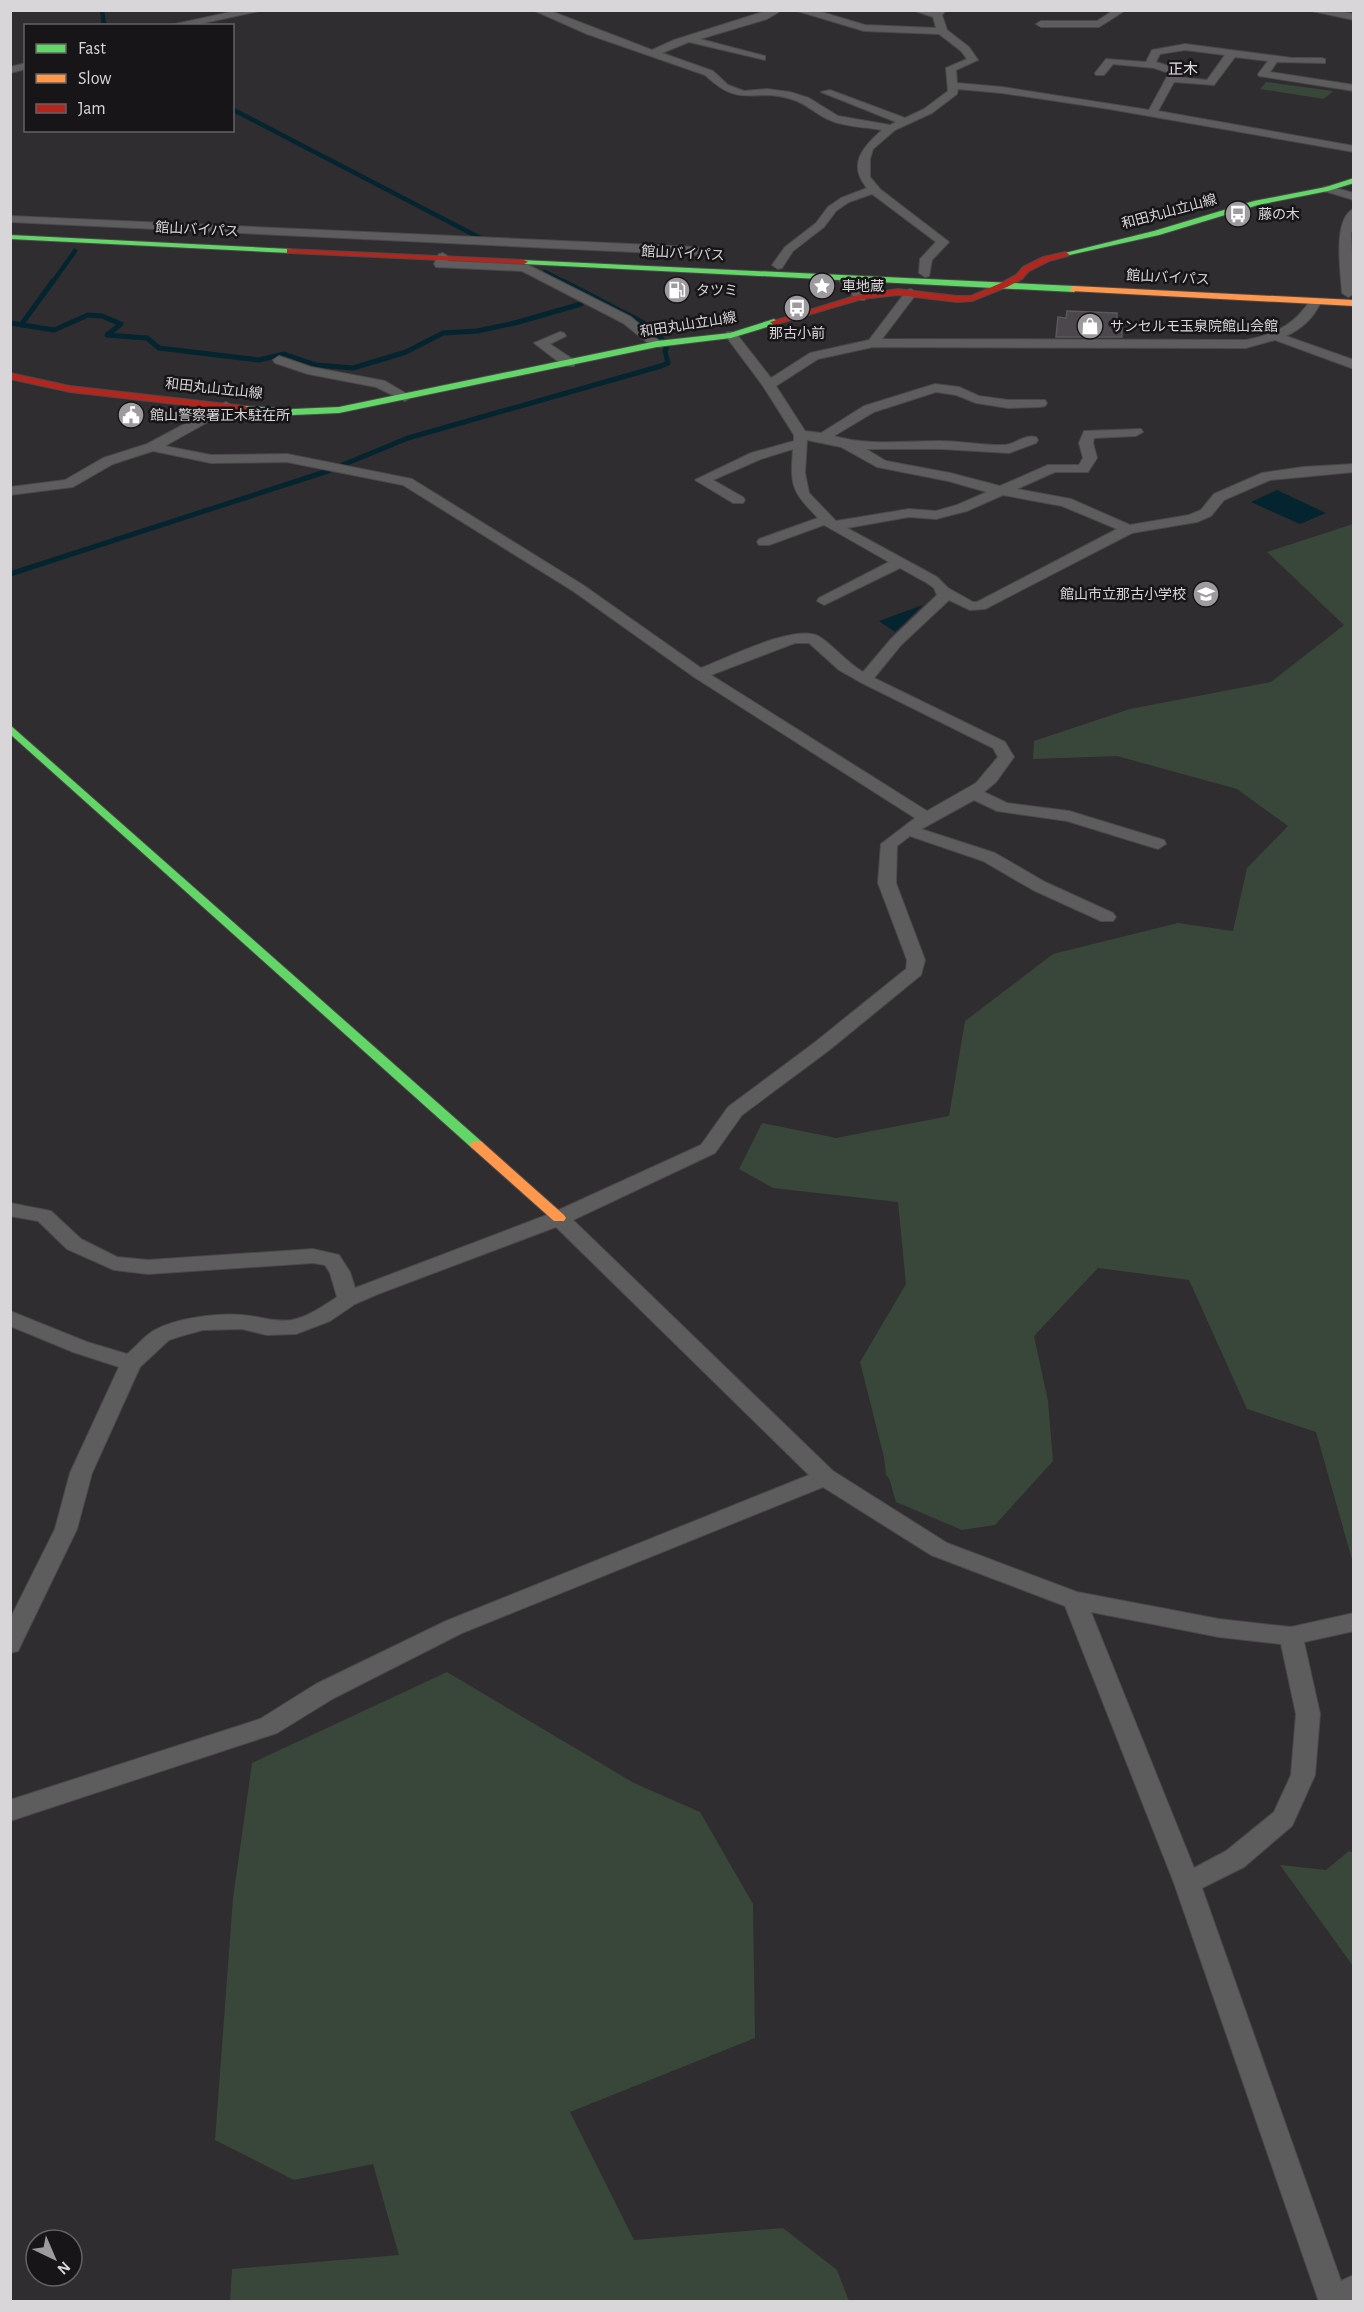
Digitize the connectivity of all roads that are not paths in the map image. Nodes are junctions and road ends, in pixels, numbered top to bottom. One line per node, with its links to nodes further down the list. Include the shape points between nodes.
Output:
1 (259, 10): 11 (street)
2 (538, 10): 16 (street)
3 (777, 10): 14 (street)
4 (799, 10): 13 (street, via 864,28)
5 (917, 10): 9 (street)
6 (1121, 10): 12 (street, via 1099,24)
7 (1312, 10): 10 (street)
8 (184, 11): 11 (street)
9 (939, 13): 13 (street)
10 (1353, 17)
11 (175, 24)
12 (1041, 24)
13 (942, 31): 23 (street, via 973,60 951,68)
14 (689, 39): 16 (street); 17 (street)
15 (1233, 52): 18 (street); 20 (street, via 1168,48 1156,52); 22 (street, via 1210,83)
16 (652, 54): 28 (street, via 709,74 724,87 743,94 767,92 790,96 805,100 835,119)
17 (761, 58)
18 (1275, 58): 19 (street); 24 (street, via 1263,74)
19 (1321, 61)
20 (1152, 66): 21 (street, via 1110,61); 22 (street, via 1175,71)
21 (1100, 73)
22 (1171, 79): 26 (street)
23 (954, 86): 26 (street, via 1002,90); 27 (street, via 942,102)
24 (1353, 88)
25 (826, 92): 27 (street)
26 (1151, 115): 29 (street)
27 (904, 121): 28 (street)
28 (891, 128): 31 (street, via 868,148 864,159 864,177)
29 (1353, 149)
30 (1353, 180): 32 (main road, 和田丸山立山線)
31 (874, 189): 40 (street, via 832,209 814,230 789,249); 41 (street, via 943,242 926,259)
32 (1328, 189): 33 (street); 42 (main road, 和田丸山立山線, via 1257,203 1156,233 1046,259)
33 (1353, 197)
34 (1353, 212): 47 (street, via 1344,232)
35 (10, 219): 38 (street)
36 (10, 229): 40 (main road, 館山バイパス)
37 (10, 237): 39 (main road, 館山バイパス)
38 (697, 251)
39 (443, 258): 43 (main road, 館山バイパス); 53 (street, via 440,264 524,268 627,320)
40 (778, 265): 41 (main road, 館山バイパス)
41 (926, 273): 42 (main road, 館山バイパス)
42 (1019, 277): 44 (main road, 和田丸山立山線); 47 (main road, 館山バイパス)
43 (844, 279): 44 (main road, 館山バイパス); 46 (street)
44 (1004, 285): 45 (main road, 和田丸山立山線, via 972,298); 48 (main road, 館山バイパス)
45 (911, 293): 46 (main road, 和田丸山立山線); 52 (street)
46 (861, 297): 49 (main road, 和田丸山立山線)
47 (1352, 297): 48 (main road, 館山バイパス)
48 (1315, 302): 51 (street, via 1311,313)
49 (732, 335): 53 (main road, 和田丸山立山線); 58 (street)
50 (560, 336): 55 (street, via 540,343)
51 (1276, 336): 52 (street, via 1246,344); 56 (street)
52 (873, 343): 58 (street, via 814,356)
53 (657, 344): 55 (main road, 和田丸山立山線)
54 (279, 360): 59 (street, via 308,370 380,384)
55 (569, 363): 59 (main road, 和田丸山立山線)
56 (1353, 365)
57 (10, 376): 61 (main road, 和田丸山立山線, via 70,389)
58 (769, 385): 64 (street)
59 (405, 397): 61 (main road, 和田丸山立山線, via 316,412)
60 (1040, 402): 63 (street, via 1008,404 935,388 869,409)
61 (226, 406): 67 (street)
62 (1136, 432): 69 (street, via 1089,435 1086,443 1090,458 1083,469 1053,468)
63 (823, 437): 64 (street); 66 (street)
64 (801, 439): 71 (street, via 702,480); 72 (street, via 798,473 802,494)
65 (1031, 440): 66 (street, via 1009,449)
66 (846, 444): 69 (street, via 882,464)
67 (152, 447): 70 (street, via 108,460 68,484); 78 (street, via 211,459 287,458 407,482 578,588)
68 (1353, 468): 73 (street, via 1267,476 1219,497 1206,513 1192,519)
69 (1000, 490): 72 (street, via 936,515 909,513); 73 (street, via 1066,501)
70 (10, 491)
71 (738, 500)
72 (830, 523): 74 (street); 75 (street)
73 (1128, 529): 76 (street, via 980,606 970,606)
74 (764, 542)
75 (899, 563): 76 (street, via 932,580); 77 (street)
76 (943, 591): 79 (street, via 945,596 896,642)
77 (824, 601)
78 (699, 674): 79 (street, via 793,638 813,639 844,668); 82 (street)
79 (865, 679): 81 (street, via 999,745 1006,757 997,774)
80 (10, 728): 87 (main road)
81 (975, 794): 82 (street); 84 (street, via 1003,807 1069,816)
82 (926, 818): 83 (street)
83 (908, 830): 85 (street, via 989,857 1039,886); 87 (street, via 889,844 887,883 916,960 915,971 735,1111 708,1149)
84 (1158, 844)
85 (1107, 917)
86 (10, 1209): 88 (street, via 44,1215 74,1244 114,1263 148,1267 313,1256 332,1260)
87 (559, 1218): 88 (street); 91 (street)
88 (348, 1299): 90 (street, via 323,1316 296,1327 267,1328 242,1322 203,1323 176,1330 162,1335)
89 (10, 1318): 90 (street)
90 (131, 1363): 95 (street, via 81,1473 66,1529)
91 (825, 1477): 92 (street, via 939,1549); 96 (street, via 454,1627 325,1691 268,1726)
92 (1074, 1600): 94 (street, via 1219,1628); 99 (street)
93 (1353, 1622): 94 (street)
94 (1291, 1636): 99 (street, via 1308,1714 1303,1775 1283,1819 1235,1859)
95 (10, 1644)
96 (10, 1811)
97 (10, 1816): 98 (street)
98 (10, 1824)
99 (1187, 1883): 101 (street)
100 (1353, 2289): 101 (street)
101 (1334, 2301)

